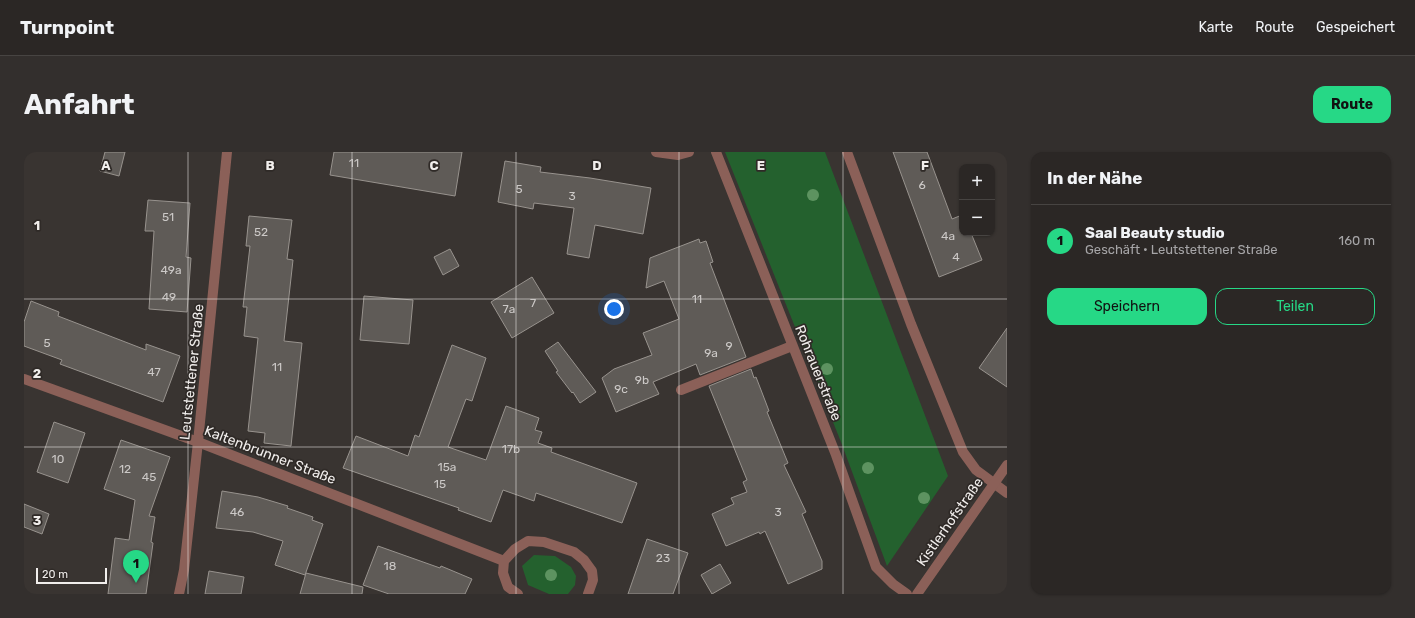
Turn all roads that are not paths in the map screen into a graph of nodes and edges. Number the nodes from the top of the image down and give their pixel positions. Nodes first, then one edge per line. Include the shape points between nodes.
1 (227, 152) edge
2 (656, 152) edge
3 (689, 152) edge
4 (716, 152) edge
5 (847, 152) edge
6 (792, 346) junction
7 (24, 379) edge
8 (681, 390) dead end
9 (198, 442) junction
10 (1007, 465) edge
11 (994, 484) junction
12 (1007, 493) edge
13 (504, 561) junction
14 (179, 594) edge
15 (518, 594) edge
16 (588, 594) edge
17 (907, 594) edge
18 (917, 594) edge

1 - 9 street, Leutstettener Straße
2 - 3 street via 678,155
4 - 6 street, Rohrauerstraße
5 - 11 street via 911,324 963,452 976,470
6 - 8 street
6 - 17 street, Rohrauerstraße via 836,455 876,567
7 - 9 street, Kaltenbrunner Straße
9 - 13 street, Kaltenbrunner Straße
9 - 14 street, Leutstettener Straße
10 - 11 street, Kistlerhofstraße
11 - 12 street
11 - 18 street, Kistlerhofstraße
13 - 15 street via 503,573 508,587
13 - 16 street via 515,549 528,541 544,542 574,552 592,570 593,580

